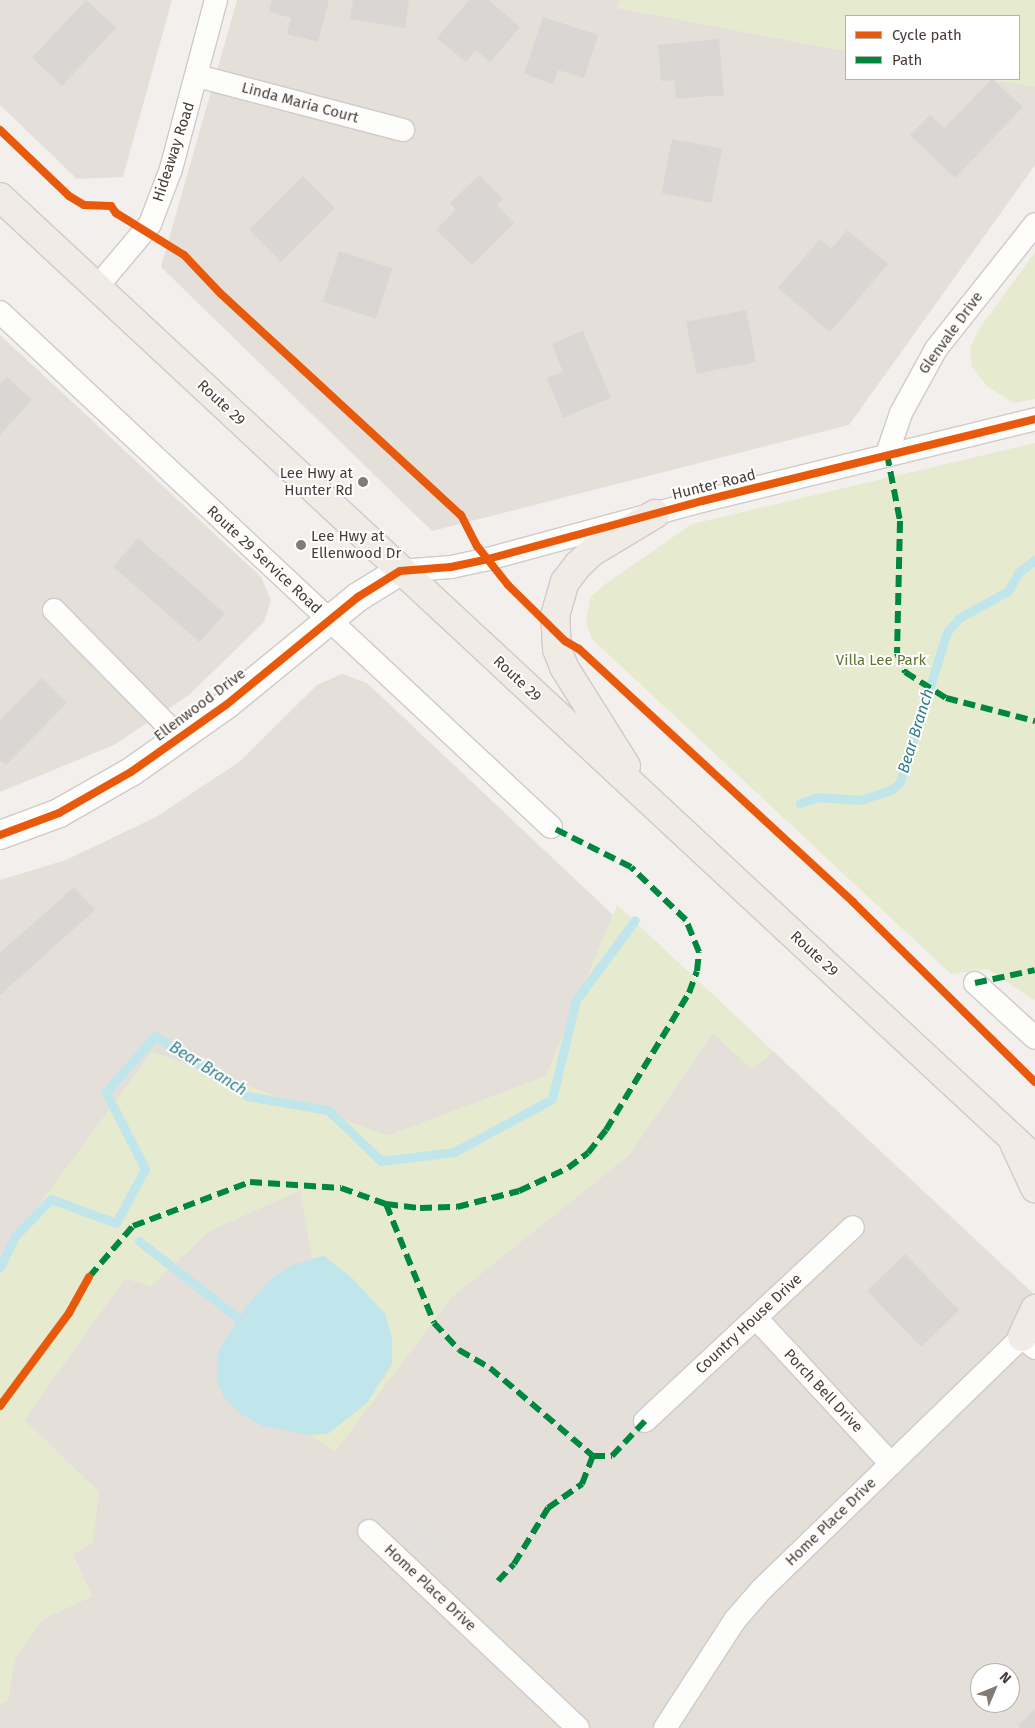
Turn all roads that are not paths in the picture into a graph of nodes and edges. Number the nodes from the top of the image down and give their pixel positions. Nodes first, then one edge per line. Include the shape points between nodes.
1 (216, 0) edge
2 (197, 76) junction
3 (403, 130) dead end
4 (0, 197) edge
5 (1035, 224) edge
6 (97, 286) junction
7 (0, 312) edge
8 (1035, 419) edge
9 (888, 454) junction
10 (655, 514) junction
11 (400, 571) junction
12 (54, 610) dead end
13 (328, 619) junction
14 (180, 738) junction
15 (650, 802) junction
16 (551, 827) dead end
17 (0, 835) edge
18 (975, 983) dead end
19 (1035, 1038) edge
20 (1011, 1137) junction
21 (1035, 1159) edge
22 (1035, 1188) edge
23 (853, 1228) dead end
24 (1035, 1309) edge
25 (756, 1318) junction
26 (1031, 1336) edge
27 (645, 1421) dead end
28 (891, 1464) junction
29 (369, 1531) dead end
30 (578, 1728) edge
31 (664, 1728) edge

1 - 2 street, Hideaway Road
2 - 3 street, Linda Maria Court
2 - 6 street, Hideaway Road via 171,170 150,224
4 - 6 main road, Route 29
5 - 9 street, Glenvale Drive via 936,349 901,413
6 - 11 main road, Route 29
7 - 13 street, Route 29 Service Road
8 - 9 street, Hunter Road
9 - 10 street, Hunter Road
10 - 11 street, Hunter Road via 488,559 451,567
10 - 15 main road via 598,548 578,565 558,600 554,630 557,649 576,690
11 - 13 street, Ellenwood Drive
11 - 15 main road, Route 29
12 - 14 street
13 - 14 street, Ellenwood Drive via 260,678
13 - 16 street, Route 29 Service Road
14 - 17 street, Ellenwood Drive via 59,813
15 - 20 main road, Route 29
18 - 19 street
20 - 21 main road, Route 29
20 - 22 main road
23 - 25 street, Country House Drive
24 - 26 main road
25 - 27 street, Country House Drive
25 - 28 street, Porch Bell Drive
26 - 28 street, Home Place Drive
28 - 31 street, Home Place Drive via 742,1612
29 - 30 street, Home Place Drive

